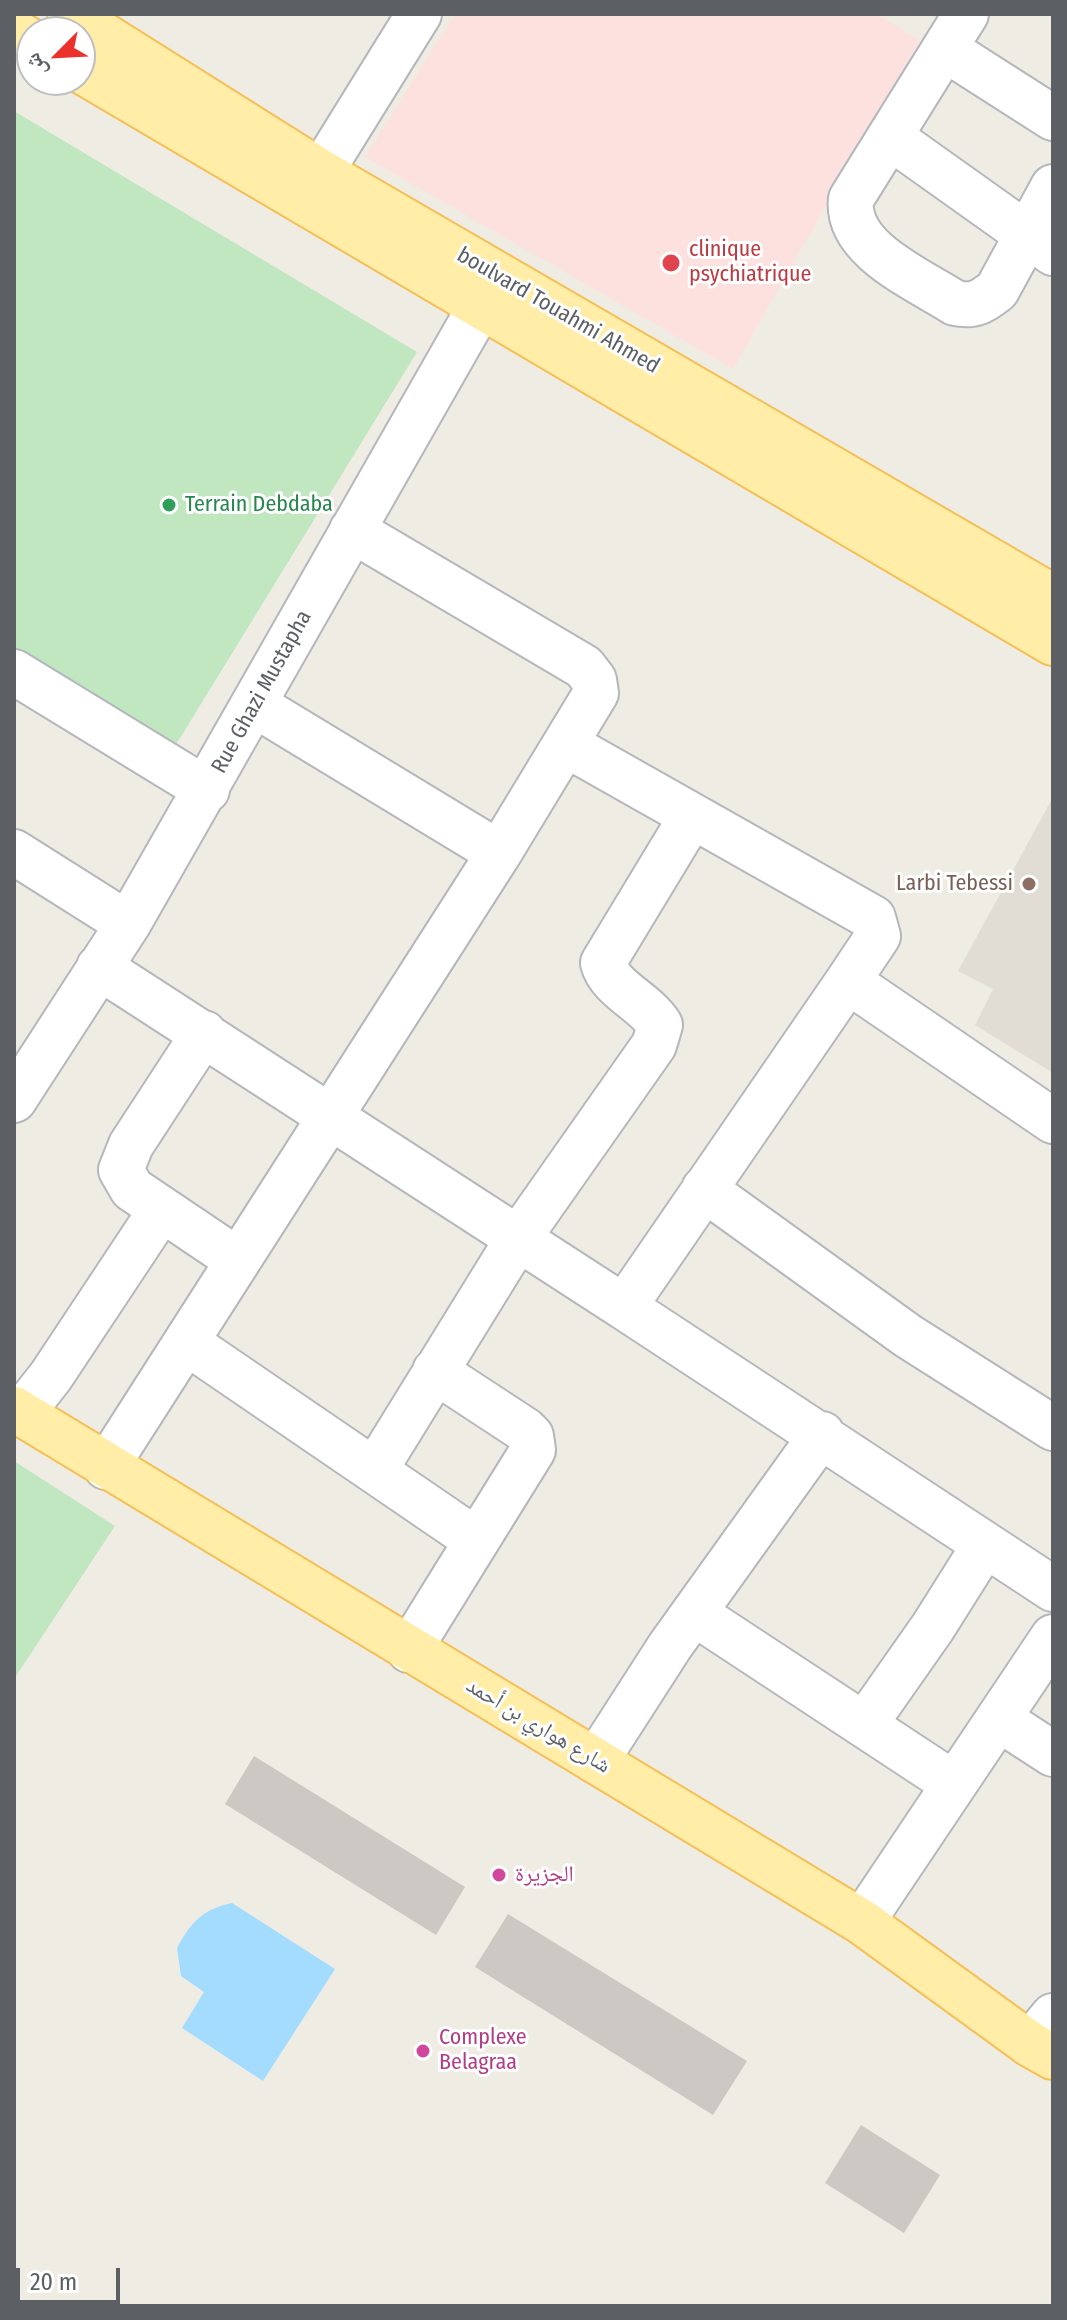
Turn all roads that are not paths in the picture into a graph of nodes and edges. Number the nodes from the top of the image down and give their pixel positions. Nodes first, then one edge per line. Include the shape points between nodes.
1 (70, 14) edge
2 (410, 17) edge
3 (956, 32) edge
4 (96, 79) edge
5 (1053, 118) edge
6 (890, 137) junction
7 (321, 172) junction
8 (1053, 187) edge
9 (1040, 244) edge
10 (488, 291) junction
11 (352, 530) junction
12 (1053, 597) edge
13 (1053, 643) edge
14 (14, 672) edge
15 (255, 705) junction
16 (567, 745) junction
17 (207, 790) junction
18 (692, 816) junction
19 (14, 852) edge
20 (499, 853) junction
21 (128, 924) junction
22 (99, 967) junction
23 (848, 981) junction
24 (204, 1033) junction
25 (14, 1100) edge
26 (330, 1119) junction
27 (1053, 1121) edge
28 (704, 1189) junction
29 (161, 1210) junction
30 (517, 1240) junction
31 (236, 1259) junction
32 (624, 1307) junction
33 (186, 1342) junction
34 (435, 1371) junction
35 (18, 1412) edge
36 (1053, 1428) edge
37 (822, 1434) junction
38 (106, 1467) junction
39 (375, 1470) junction
40 (476, 1540) junction
41 (984, 1546) junction
42 (1053, 1589) edge
43 (694, 1613) junction
44 (1053, 1637) edge
45 (409, 1650) junction
46 (999, 1719) junction
47 (865, 1724) junction
48 (1053, 1754) edge
49 (596, 1761) junction
50 (954, 1784) junction
51 (862, 1922) junction
52 (1045, 2039) edge

1 - 7 main road, boulvard Touahmi Ahmed
2 - 7 street
3 - 5 street
3 - 6 street
4 - 10 main road, boulvard Touahmi Ahmed
6 - 9 street
6 - 9 street via 851,199 849,214 853,227 875,251 955,303 969,306 997,290
7 - 10 main road, boulvard Touahmi Ahmed
8 - 9 street
10 - 11 street, Rue Ghazi Mustapha
10 - 12 main road, boulvard Touahmi Ahmed
10 - 13 main road, boulvard Touahmi Ahmed
11 - 15 street, Rue Ghazi Mustapha
11 - 16 street via 584,667 596,693
14 - 17 street
15 - 17 street, Rue Ghazi Mustapha
15 - 20 street
16 - 18 street
16 - 20 street
17 - 21 street, Rue Ghazi Mustapha
18 - 23 street via 873,918 878,936
18 - 30 street via 603,963 608,976 652,1013 659,1034
19 - 21 street
20 - 26 street
21 - 22 street, Rue Ghazi Mustapha
22 - 24 street
22 - 25 street, Rue Ghazi Mustapha
23 - 27 street
23 - 28 street
24 - 26 street
24 - 29 street via 131,1145 121,1170 132,1189
26 - 30 street
26 - 31 street
28 - 32 street
28 - 36 street via 908,1336
29 - 31 street
29 - 35 street via 51,1376
30 - 32 street
30 - 34 street
31 - 33 street
32 - 37 street
33 - 38 street
33 - 39 street
34 - 39 street
34 - 40 street via 525,1430 534,1443
35 - 38 main road, شارع هواري بن أحمد
37 - 41 street
37 - 43 street
38 - 45 main road, شارع هواري بن أحمد
39 - 40 street
40 - 45 street
41 - 42 street
41 - 47 street
43 - 47 street
43 - 49 street
44 - 46 street
45 - 49 main road, شارع هواري بن أحمد
46 - 48 street
46 - 50 street
47 - 50 street
49 - 51 main road, شارع هواري بن أحمد
50 - 51 street
51 - 52 main road, شارع هواري بن أحمد

